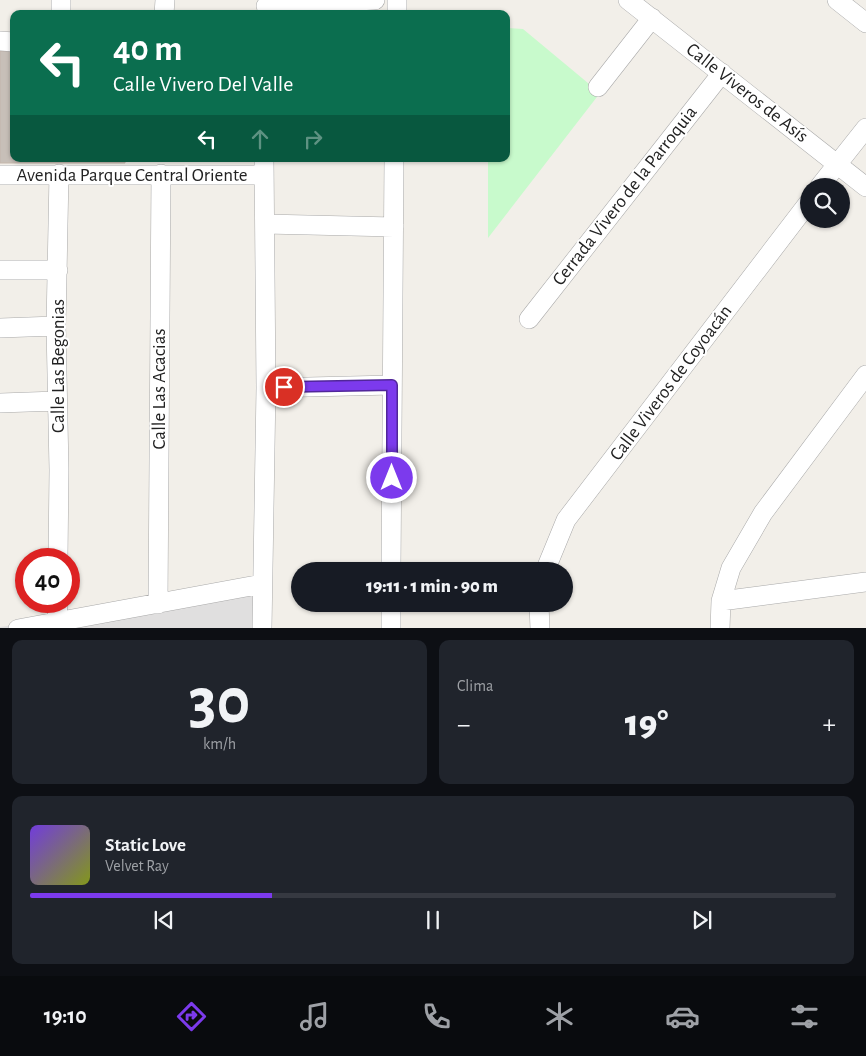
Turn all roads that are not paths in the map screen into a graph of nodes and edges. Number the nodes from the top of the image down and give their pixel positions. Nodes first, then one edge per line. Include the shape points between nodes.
1 (375, 0) edge
2 (628, 0) edge
3 (849, 4) edge
4 (266, 7) edge
5 (652, 18) junction
6 (866, 23) edge
7 (722, 73) junction
8 (598, 87) dead end
9 (866, 128) edge
10 (394, 162) edge
11 (837, 164) junction
12 (264, 167) edge
13 (60, 174) junction
14 (161, 174) junction
15 (0, 175) edge
16 (826, 178) edge
17 (866, 187) edge
18 (800, 214) edge
19 (265, 224) junction
20 (394, 227) junction
21 (0, 270) edge
22 (58, 270) junction
23 (529, 319) dead end
24 (56, 326) junction
25 (0, 328) edge
26 (866, 375) edge
27 (392, 385) junction
28 (266, 388) junction
29 (58, 401) junction
30 (0, 403) edge
31 (58, 548) edge
32 (391, 562) edge
33 (549, 562) edge
34 (866, 582) edge
35 (262, 584) junction
36 (720, 601) junction
37 (158, 604) junction
38 (391, 612) edge
39 (539, 612) edge
40 (58, 613) edge
41 (58, 622) junction
42 (18, 628) edge
43 (262, 628) edge
44 (391, 628) edge
45 (540, 628) edge
46 (720, 628) edge

1 - 4 street
2 - 5 street, Calle Viveros de Asís
3 - 6 street
5 - 7 street, Calle Viveros de Asís
5 - 8 street
7 - 11 street, Calle Viveros de Asís
7 - 23 street, Cerrada Vivero de la Parroquia
9 - 11 street
10 - 20 street
11 - 16 street
11 - 17 street, Calle Viveros de Asís
12 - 14 street, Avenida Parque Central Oriente
12 - 19 street
13 - 14 street, Avenida Parque Central Oriente
13 - 15 street, Avenida Parque Central Oriente
13 - 22 street, Calle Las Begonias
14 - 37 street, Calle Las Acacias
18 - 33 street, Calle Viveros de Coyoacán via 566,520
19 - 20 street
19 - 28 street
20 - 27 street
21 - 22 street
22 - 24 street, Calle Las Begonias
24 - 25 street
24 - 29 street, Calle Las Begonias
26 - 36 street via 763,513 731,568
27 - 28 street
27 - 32 street
28 - 35 street
29 - 30 street
29 - 31 street, Calle Las Begonias
34 - 36 street
35 - 37 street
35 - 43 street
36 - 46 street
37 - 41 street
38 - 44 street
39 - 45 street
40 - 41 street
41 - 42 street

